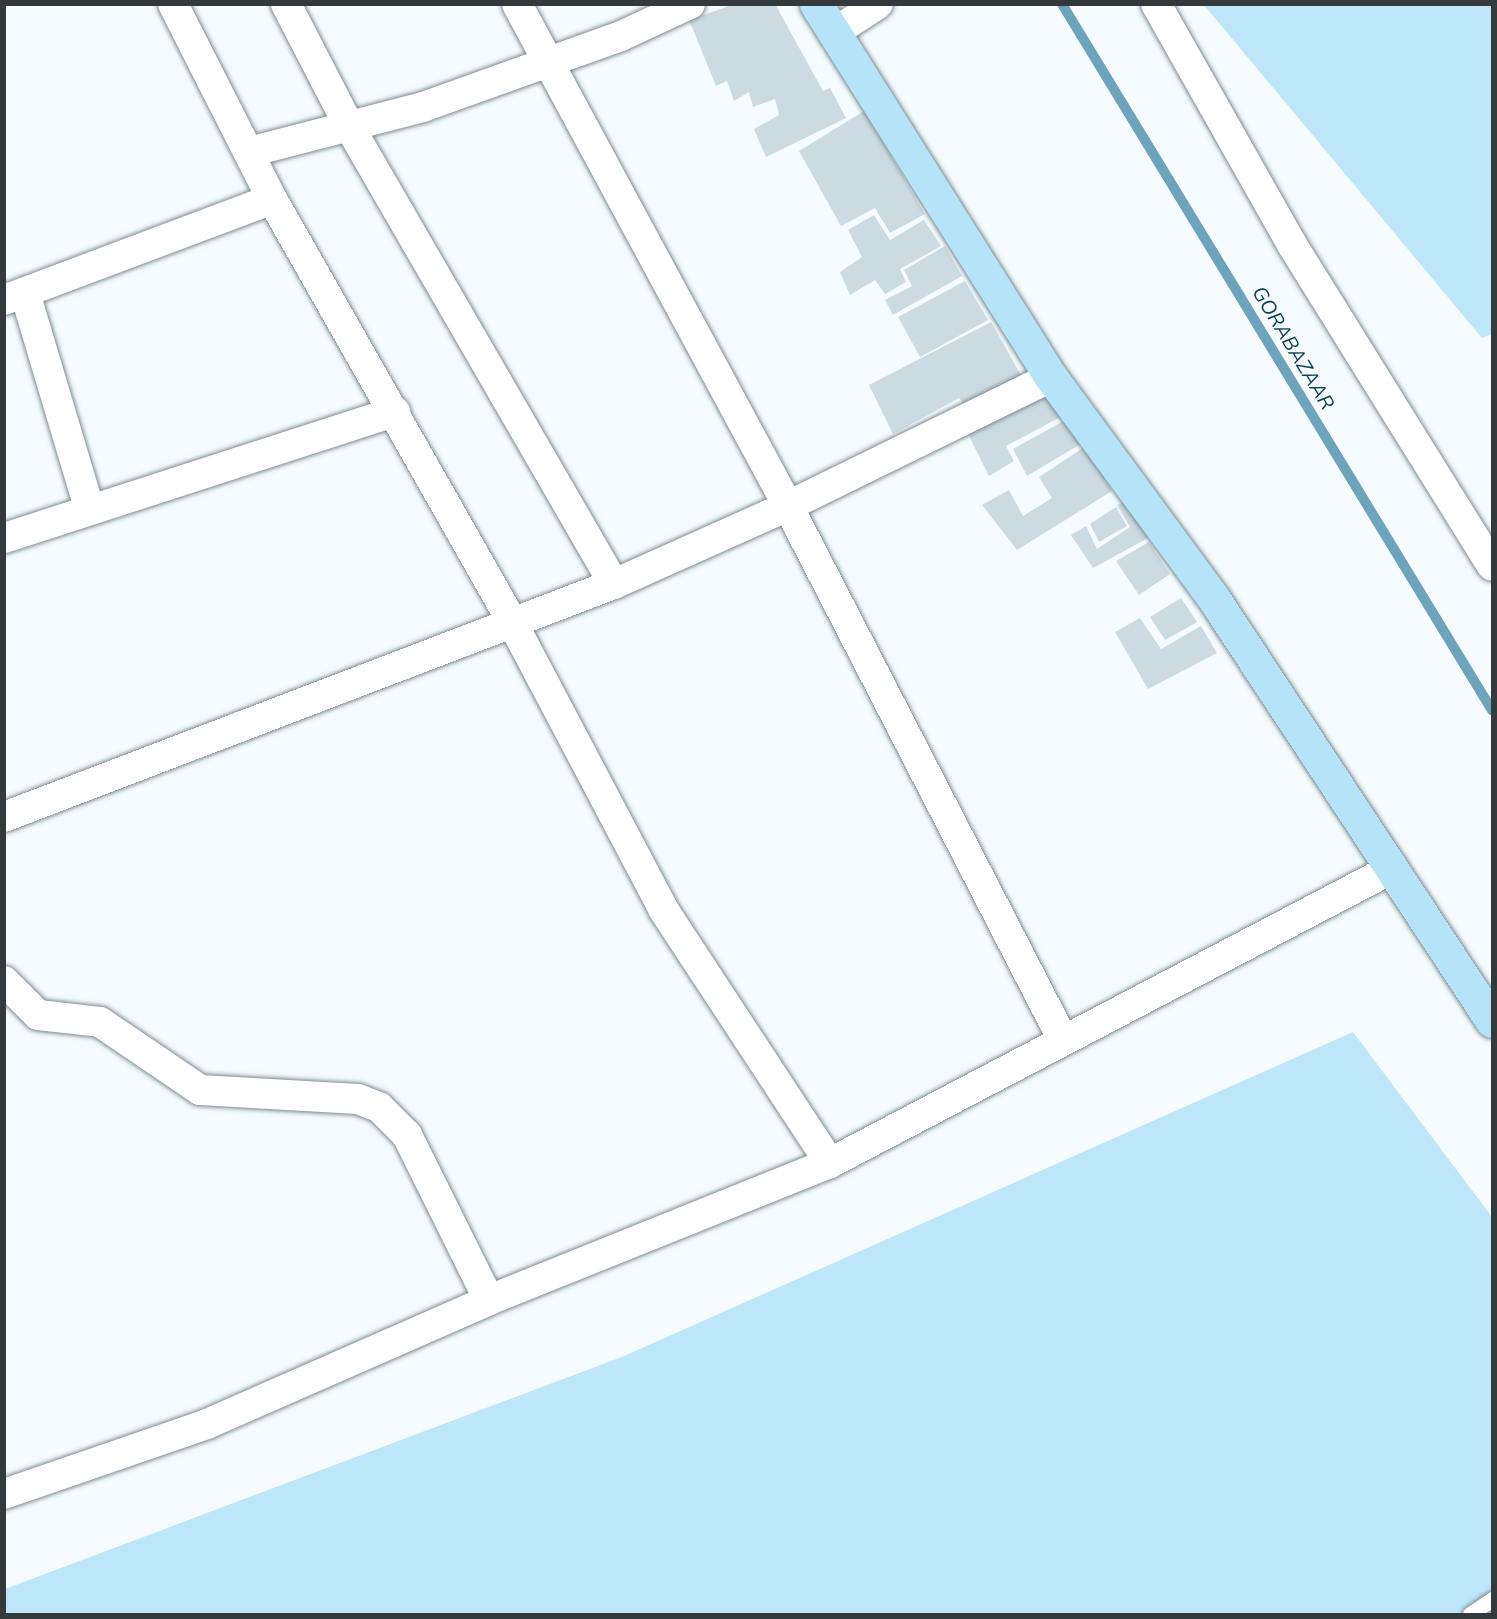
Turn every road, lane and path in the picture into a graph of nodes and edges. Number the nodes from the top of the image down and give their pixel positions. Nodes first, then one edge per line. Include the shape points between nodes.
1 (173, 4) edge
2 (286, 4) edge
3 (517, 4) edge
4 (690, 4) edge
5 (816, 4) edge
6 (878, 4) edge
7 (1156, 4) edge
8 (835, 32) junction
9 (547, 63) junction
10 (349, 126) junction
11 (249, 152) junction
12 (272, 200) junction
13 (15, 297) edge
14 (1051, 377) junction
15 (395, 412) junction
16 (788, 506) junction
17 (89, 508) junction
18 (4, 538) edge
19 (1492, 566) edge
20 (614, 584) junction
21 (512, 622) junction
22 (4, 817) edge
23 (1393, 868) junction
24 (4, 981) edge
25 (1492, 1021) edge
26 (1062, 1038) junction
27 (830, 1163) junction
28 (489, 1300) junction
29 (4, 1494) edge
30 (1492, 1599) edge
31 (1470, 1614) edge

1 - 11 street
2 - 10 street
3 - 9 street
4 - 9 street
5 - 8 main road
6 - 8 street
7 - 19 street via 1291,243
8 - 14 main road
9 - 10 street via 423,107
9 - 16 street
10 - 11 street
10 - 20 street
11 - 12 street
12 - 13 street
12 - 15 street
13 - 17 street
14 - 16 street
14 - 23 main road via 1218,606
15 - 17 street
15 - 21 street
16 - 20 street
16 - 26 street
17 - 18 street
20 - 21 street
21 - 22 street
21 - 27 street via 663,909
23 - 25 main road
23 - 26 street
24 - 28 street via 38,1015 100,1022 200,1090 358,1099 379,1107 407,1135
26 - 27 street
27 - 28 street
28 - 29 street via 207,1424
30 - 31 lane

